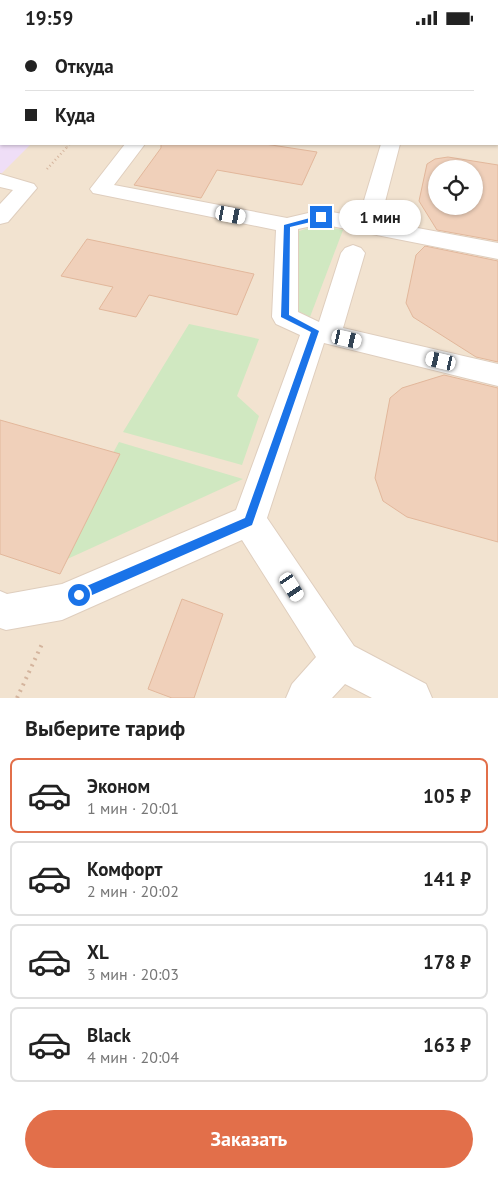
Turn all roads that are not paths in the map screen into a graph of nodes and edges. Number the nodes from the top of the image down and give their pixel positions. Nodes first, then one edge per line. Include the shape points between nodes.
1 (134, 145) edge
2 (391, 145) edge
3 (0, 180) edge
4 (0, 217) edge
5 (287, 225) junction
6 (368, 225) junction
7 (498, 251) edge
8 (353, 253) dead end
9 (322, 333) junction
10 (498, 375) edge
11 (249, 521) junction
12 (0, 609) edge
13 (340, 660) junction
14 (306, 698) edge
15 (412, 698) edge

1 - 5 lane via 100,189
2 - 6 lane
3 - 4 lane via 27,188
5 - 6 lane via 321,217
5 - 9 lane via 285,317
6 - 7 lane
8 - 9 lane
9 - 10 lane
9 - 11 lane
11 - 12 lane via 62,603 6,612
11 - 13 lane
13 - 14 lane
13 - 15 lane

